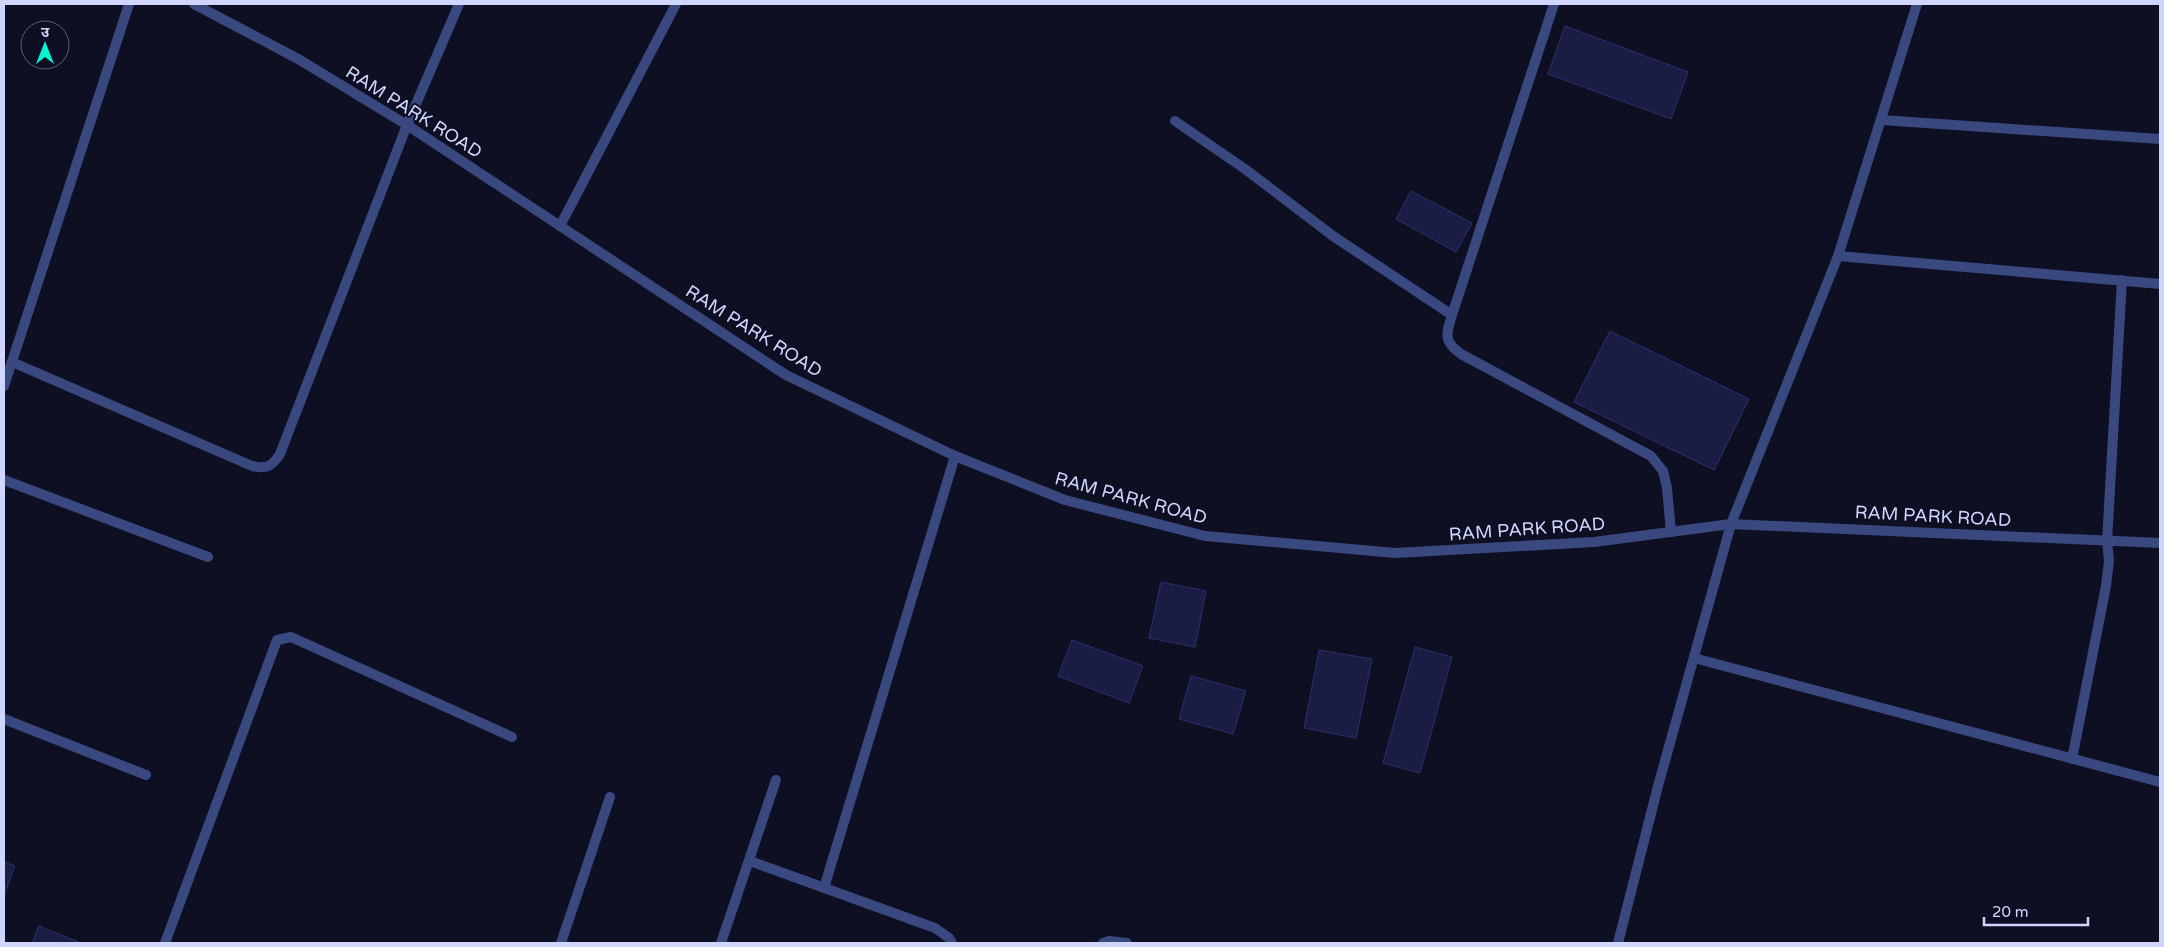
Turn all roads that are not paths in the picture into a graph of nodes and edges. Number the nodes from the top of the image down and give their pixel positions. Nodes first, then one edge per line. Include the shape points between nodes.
1 (129, 4) edge
2 (194, 4) edge
3 (459, 4) edge
4 (676, 4) edge
5 (1554, 4) edge
6 (1918, 4) edge
7 (1882, 120) junction
8 (1175, 121) dead end
9 (407, 125) junction
10 (2160, 139) edge
11 (560, 226) junction
12 (1838, 256) junction
13 (2122, 280) junction
14 (2160, 284) edge
15 (1452, 315) junction
16 (12, 362) junction
17 (4, 386) edge
18 (955, 456) junction
19 (4, 480) edge
20 (1731, 524) junction
21 (1670, 532) junction
22 (2106, 541) junction
23 (2160, 543) edge
24 (208, 557) dead end
25 (1694, 658) junction
26 (4, 719) edge
27 (512, 737) dead end
28 (2072, 758) junction
29 (146, 775) dead end
30 (776, 780) dead end
31 (2160, 782) edge
32 (610, 796) dead end
33 (750, 861) junction
34 (824, 888) junction
35 (165, 943) edge
36 (561, 943) edge
37 (721, 943) edge
38 (952, 943) edge
39 (1103, 943) edge
40 (1127, 943) edge
41 (1618, 943) edge

1 - 16 street
2 - 9 street, RAM PARK ROAD via 300,60
3 - 9 street
4 - 11 street
5 - 15 street
6 - 7 street
7 - 10 street
7 - 12 street
8 - 15 street via 1334,236
9 - 11 street, RAM PARK ROAD
9 - 16 street via 274,464 264,469 252,466
11 - 18 street, RAM PARK ROAD via 786,375
12 - 13 street
12 - 20 street
13 - 14 street
13 - 22 street
15 - 21 street via 1447,339 1451,347 1651,456 1663,471 1668,488
16 - 17 street
18 - 21 street, RAM PARK ROAD via 1065,500 1204,536 1395,553 1594,542
18 - 34 street
19 - 24 street
20 - 21 street, RAM PARK ROAD
20 - 22 street, RAM PARK ROAD
20 - 25 street
22 - 23 street, RAM PARK ROAD
22 - 28 street via 2106,586
25 - 28 street
25 - 41 street
26 - 29 street
27 - 35 street via 291,637 277,640
28 - 31 street
30 - 33 street
32 - 36 street
33 - 34 street
33 - 37 street
34 - 38 street via 935,928
39 - 40 street

